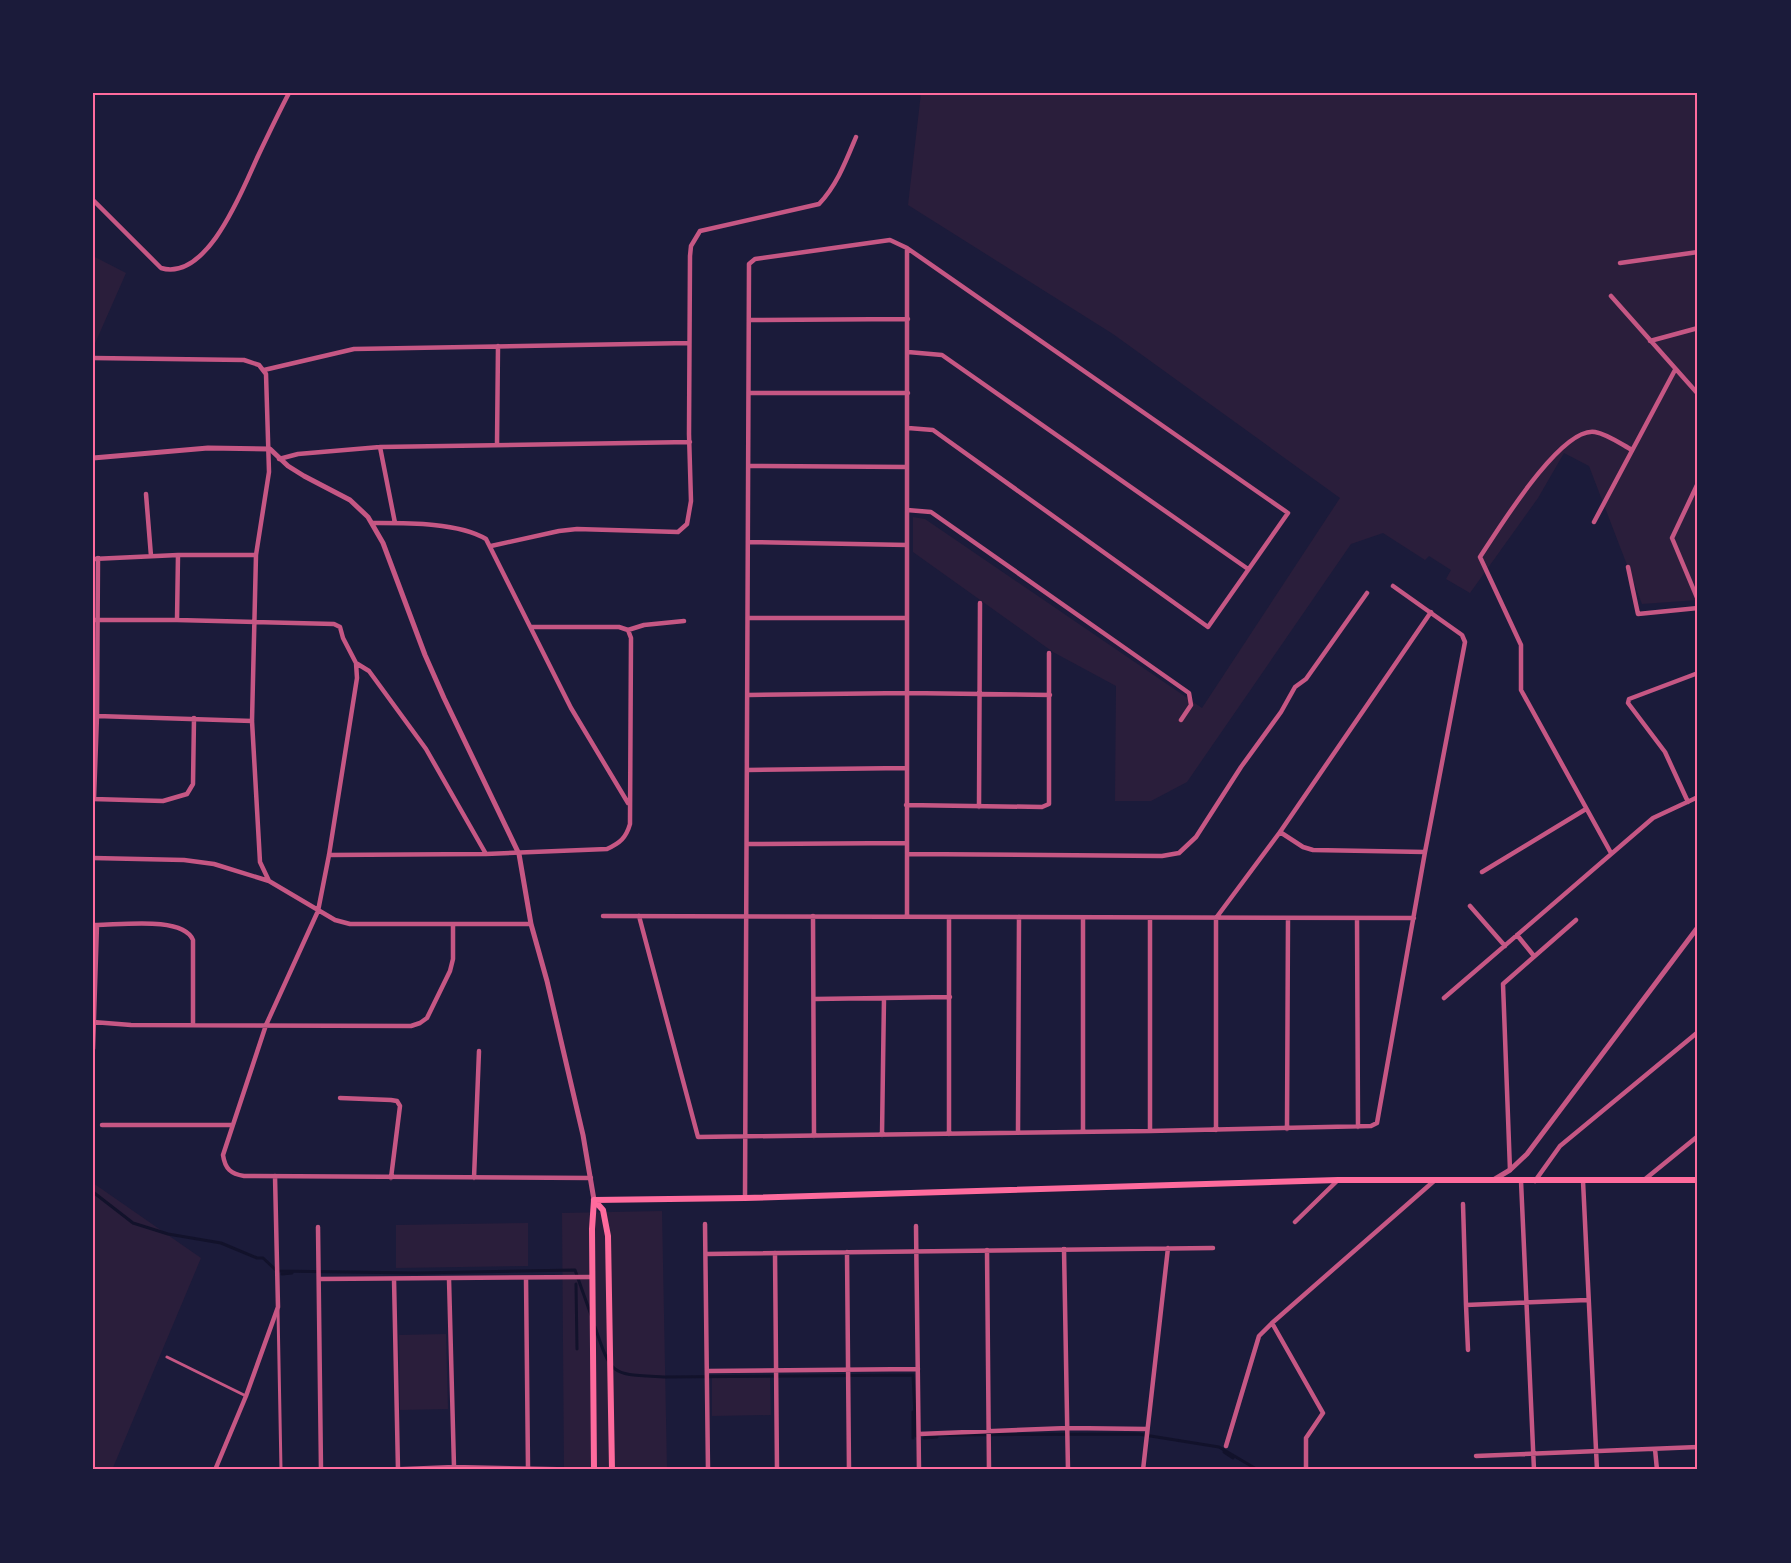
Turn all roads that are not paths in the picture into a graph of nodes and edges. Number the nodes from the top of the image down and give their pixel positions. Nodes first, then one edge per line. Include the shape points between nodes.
1 (289, 93) edge
2 (856, 137) dead end
3 (93, 200) edge
4 (907, 248) junction
5 (1698, 252) edge
6 (1620, 263) dead end
7 (1611, 296) dead end
8 (908, 319) junction
9 (749, 320) junction
10 (1698, 327) edge
11 (1650, 341) junction
12 (689, 343) junction
13 (498, 346) junction
14 (908, 352) junction
15 (93, 358) edge
16 (264, 370) junction
17 (1675, 370) junction
18 (749, 393) junction
19 (908, 393) junction
20 (1698, 394) edge
21 (908, 428) junction
22 (690, 442) junction
23 (497, 444) junction
24 (380, 447) junction
25 (270, 449) junction
26 (1632, 450) junction
27 (93, 458) edge
28 (279, 459) junction
29 (748, 466) junction
30 (907, 467) junction
31 (1698, 483) edge
32 (146, 494) dead end
33 (907, 510) junction
34 (1594, 522) dead end
35 (372, 523) junction
36 (395, 523) junction
37 (748, 542) junction
38 (907, 544) junction
39 (491, 546) junction
40 (178, 555) junction
41 (256, 555) junction
42 (151, 556) junction
43 (96, 558) edge
44 (1628, 567) dead end
45 (1248, 569) junction
46 (1394, 586) dead end
47 (1367, 593) dead end
48 (1698, 600) edge
49 (980, 603) dead end
50 (1698, 608) edge
51 (1431, 612) junction
52 (748, 618) junction
53 (906, 618) junction
54 (95, 620) edge
55 (177, 620) junction
56 (684, 621) dead end
57 (254, 622) junction
58 (531, 627) junction
59 (628, 630) junction
60 (1049, 653) dead end
61 (356, 663) junction
62 (1698, 673) edge
63 (907, 693) junction
64 (980, 693) junction
65 (1050, 694) junction
66 (748, 695) junction
67 (97, 716) junction
68 (194, 718) junction
69 (1181, 720) dead end
70 (252, 721) junction
71 (906, 768) junction
72 (747, 770) junction
73 (1698, 796) edge
74 (93, 799) edge
75 (1688, 802) junction
76 (906, 805) junction
77 (629, 806) junction
78 (979, 807) junction
79 (1586, 809) junction
80 (1280, 832) junction
81 (906, 843) junction
82 (747, 844) junction
83 (1425, 852) junction
84 (1611, 853) junction
85 (519, 854) junction
86 (907, 854) junction
87 (329, 855) junction
88 (486, 855) junction
89 (93, 858) edge
90 (1482, 872) dead end
91 (269, 881) junction
92 (1470, 906) dead end
93 (318, 911) junction
94 (603, 916) dead end
95 (639, 916) junction
96 (747, 916) junction
97 (813, 916) junction
98 (907, 916) junction
99 (949, 917) junction
100 (1019, 917) junction
101 (1083, 918) junction
102 (1150, 918) junction
103 (1216, 918) junction
104 (1288, 918) junction
105 (1357, 918) junction
106 (1414, 918) junction
107 (1576, 920) dead end
108 (453, 924) junction
109 (531, 924) junction
110 (95, 925) edge
111 (1698, 927) edge
112 (1517, 935) junction
113 (1505, 945) junction
114 (1534, 956) junction
115 (950, 997) junction
116 (1444, 998) dead end
117 (815, 999) junction
118 (884, 999) junction
119 (94, 1022) edge
120 (193, 1025) junction
121 (266, 1025) junction
122 (1698, 1032) edge
123 (93, 1049) edge
124 (479, 1051) dead end
125 (340, 1098) dead end
126 (102, 1125) dead end
127 (232, 1125) junction
128 (1358, 1126) junction
129 (1287, 1129) junction
130 (1216, 1130) junction
131 (1150, 1131) junction
132 (1018, 1132) junction
133 (1083, 1132) junction
134 (949, 1134) junction
135 (882, 1135) junction
136 (746, 1136) junction
137 (814, 1136) junction
138 (1698, 1136) edge
139 (1510, 1170) junction
140 (274, 1176) junction
141 (391, 1178) junction
142 (474, 1178) junction
143 (591, 1178) junction
144 (1338, 1180) junction
145 (1493, 1180) junction
146 (1698, 1180) edge
147 (1434, 1181) junction
148 (1521, 1181) junction
149 (1535, 1181) junction
150 (1583, 1181) junction
151 (1643, 1181) junction
152 (745, 1198) junction
153 (594, 1200) junction
154 (1463, 1204) dead end
155 (1295, 1222) dead end
156 (705, 1224) dead end
157 (916, 1226) dead end
158 (318, 1227) dead end
159 (1168, 1248) junction
160 (1213, 1248) dead end
161 (1064, 1249) junction
162 (987, 1250) junction
163 (917, 1251) junction
164 (847, 1252) junction
165 (775, 1253) junction
166 (706, 1254) junction
167 (592, 1277) junction
168 (526, 1278) junction
169 (320, 1279) junction
170 (394, 1279) junction
171 (449, 1279) junction
172 (1587, 1300) junction
173 (1526, 1302) junction
174 (1466, 1305) junction
175 (278, 1307) junction
176 (1272, 1323) junction
177 (1468, 1350) dead end
178 (167, 1357) dead end
179 (848, 1369) junction
180 (918, 1369) junction
181 (707, 1371) junction
182 (776, 1371) junction
183 (246, 1396) junction
184 (1068, 1428) junction
185 (1147, 1429) junction
186 (989, 1432) junction
187 (919, 1434) junction
188 (1226, 1446) dead end
189 (1698, 1447) edge
190 (1655, 1449) junction
191 (1596, 1452) junction
192 (1533, 1454) junction
193 (1476, 1456) dead end
194 (454, 1467) junction
195 (528, 1468) junction
196 (215, 1470) edge
197 (281, 1470) edge
198 (321, 1470) edge
199 (381, 1470) edge
200 (398, 1470) edge
201 (594, 1470) edge
202 (612, 1470) edge
203 (708, 1470) edge
204 (777, 1470) edge
205 (849, 1470) edge
206 (919, 1470) edge
207 (989, 1470) edge
208 (1068, 1470) edge
209 (1143, 1470) edge
210 (1306, 1470) edge
211 (1534, 1470) edge
212 (1596, 1470) edge
213 (1657, 1470) edge

1 - 3 street via 229,218 201,255 185,266 161,268
2 - 12 street via 837,181 819,204 700,231 691,246
4 - 8 street
4 - 9 street via 890,240 755,259 749,264
4 - 45 street via 1288,513
5 - 6 street
7 - 11 street
8 - 9 street
8 - 14 street
9 - 18 street
10 - 11 street
11 - 17 street
12 - 13 street
12 - 22 street
13 - 16 street via 354,349
13 - 23 street
14 - 19 street
14 - 45 street via 942,355
15 - 16 street via 244,360
16 - 25 street
17 - 20 street
17 - 26 street
18 - 19 street
18 - 29 street
19 - 21 street
21 - 30 street
21 - 45 street via 933,430 1208,627
22 - 23 street
22 - 39 street via 691,501 687,524 678,532 568,530
23 - 24 street
24 - 28 street
24 - 36 street
25 - 27 street via 208,448
25 - 28 street
25 - 41 street
26 - 34 street
26 - 79 street via 1596,432 1577,435 1548,460 1480,556 1521,645 1521,690
28 - 35 street via 350,500
29 - 30 street
29 - 37 street
30 - 33 street
31 - 48 street via 1672,538
32 - 42 street
33 - 38 street
33 - 69 street via 931,512 1189,693 1191,705
35 - 36 street
35 - 85 street via 424,655
36 - 39 street via 431,524 470,532 486,539
37 - 38 street
37 - 52 street
38 - 53 street
39 - 58 street
40 - 41 street
40 - 42 street
40 - 55 street
41 - 57 street
42 - 43 street
43 - 54 street
44 - 50 street via 1638,614
46 - 51 street
47 - 86 street via 1306,679 1295,687 1196,837 1179,854
49 - 64 street
51 - 80 street
51 - 83 street via 1462,635 1465,642
52 - 53 street
52 - 66 street
53 - 63 street
54 - 55 street
54 - 67 street
55 - 57 street
56 - 59 street
57 - 61 street via 338,625
57 - 70 street
58 - 59 street
58 - 77 street via 571,708
59 - 77 street via 632,638
60 - 65 street
61 - 87 street via 357,678
61 - 88 street via 369,671 426,749
62 - 75 street via 1629,699 1628,703 1665,752
63 - 64 street
63 - 66 street
63 - 71 street
64 - 65 street
64 - 78 street
65 - 78 street via 1049,804
66 - 72 street
67 - 68 street
67 - 74 street
68 - 70 street
68 - 74 street via 193,784 187,794 163,801
70 - 91 street via 260,862
71 - 72 street
71 - 76 street
72 - 82 street
73 - 75 street
75 - 84 street via 1653,818
76 - 78 street
76 - 81 street
77 - 85 street via 626,837 607,849
79 - 84 street
79 - 90 street
80 - 83 street via 1313,850
80 - 103 street
81 - 82 street
81 - 86 street
82 - 96 street
83 - 106 street
84 - 112 street
85 - 88 street
85 - 109 street
86 - 98 street
87 - 88 street
87 - 93 street
89 - 91 street via 200,861
91 - 93 street
92 - 113 street
93 - 108 street via 350,924
93 - 121 street
94 - 95 street
95 - 96 street
95 - 136 street via 698,1137
96 - 97 street
96 - 136 street
97 - 98 street
97 - 117 street
98 - 99 street
99 - 100 street
99 - 115 street
100 - 101 street
100 - 132 street
101 - 102 street
101 - 133 street
102 - 103 street
102 - 131 street
103 - 104 street
103 - 130 street
104 - 105 street
104 - 129 street
105 - 106 street
105 - 128 street
106 - 128 street via 1377,1123
107 - 114 street
108 - 109 street
108 - 121 street via 450,971 427,1018 420,1023
109 - 143 street
110 - 119 street
110 - 120 street via 169,924 190,933
111 - 139 street via 1527,1154
112 - 113 street
112 - 114 street
113 - 116 street
114 - 139 street via 1503,984
115 - 118 street
115 - 134 street
117 - 118 street
117 - 137 street
118 - 135 street
119 - 120 street
119 - 123 street
120 - 121 street
121 - 127 street
122 - 149 street via 1560,1146
124 - 142 street
125 - 141 street via 397,1101 400,1106
126 - 127 street
127 - 140 street via 224,1165 233,1174
128 - 129 street
129 - 130 street
130 - 131 street
131 - 133 street
132 - 133 street
132 - 134 street
134 - 135 street
135 - 137 street
136 - 137 street
136 - 152 street
138 - 151 street
139 - 145 street
140 - 141 street
140 - 175 street
141 - 142 street
142 - 143 street
143 - 153 street
144 - 147 main road
144 - 152 main road
144 - 155 street
145 - 147 main road
145 - 148 main road
146 - 151 main road
147 - 176 street
148 - 149 main road
148 - 173 street
149 - 150 main road
150 - 151 main road
150 - 172 street
152 - 153 main road
153 - 167 main road
153 - 202 main road via 603,1210 608,1236
154 - 174 street
156 - 166 street
157 - 163 street
158 - 169 street
159 - 160 street
159 - 161 street
159 - 185 street
161 - 162 street
161 - 184 street
162 - 163 street
162 - 186 street
163 - 164 street
163 - 180 street
164 - 165 street
164 - 179 street
165 - 166 street
165 - 182 street
166 - 181 street
167 - 168 street
167 - 201 main road
168 - 171 street
168 - 195 street
169 - 170 street
169 - 198 street
170 - 171 street
170 - 200 street
171 - 194 street
172 - 173 street
172 - 191 street
173 - 174 street
173 - 192 street
174 - 177 street
175 - 183 street
175 - 197 street
176 - 188 street via 1259,1336
176 - 210 street via 1323,1413 1306,1438
178 - 183 street
179 - 180 street
179 - 182 street
179 - 205 street
180 - 187 street
181 - 182 street
181 - 203 street
182 - 204 street
183 - 196 street
184 - 185 street
184 - 186 street
184 - 208 street
185 - 209 street
186 - 187 street
186 - 207 street
187 - 206 street
189 - 190 street
190 - 191 street
190 - 213 street
191 - 192 street
191 - 212 street
192 - 193 street
192 - 211 street
194 - 195 street
194 - 200 street
195 - 201 street
199 - 200 street

